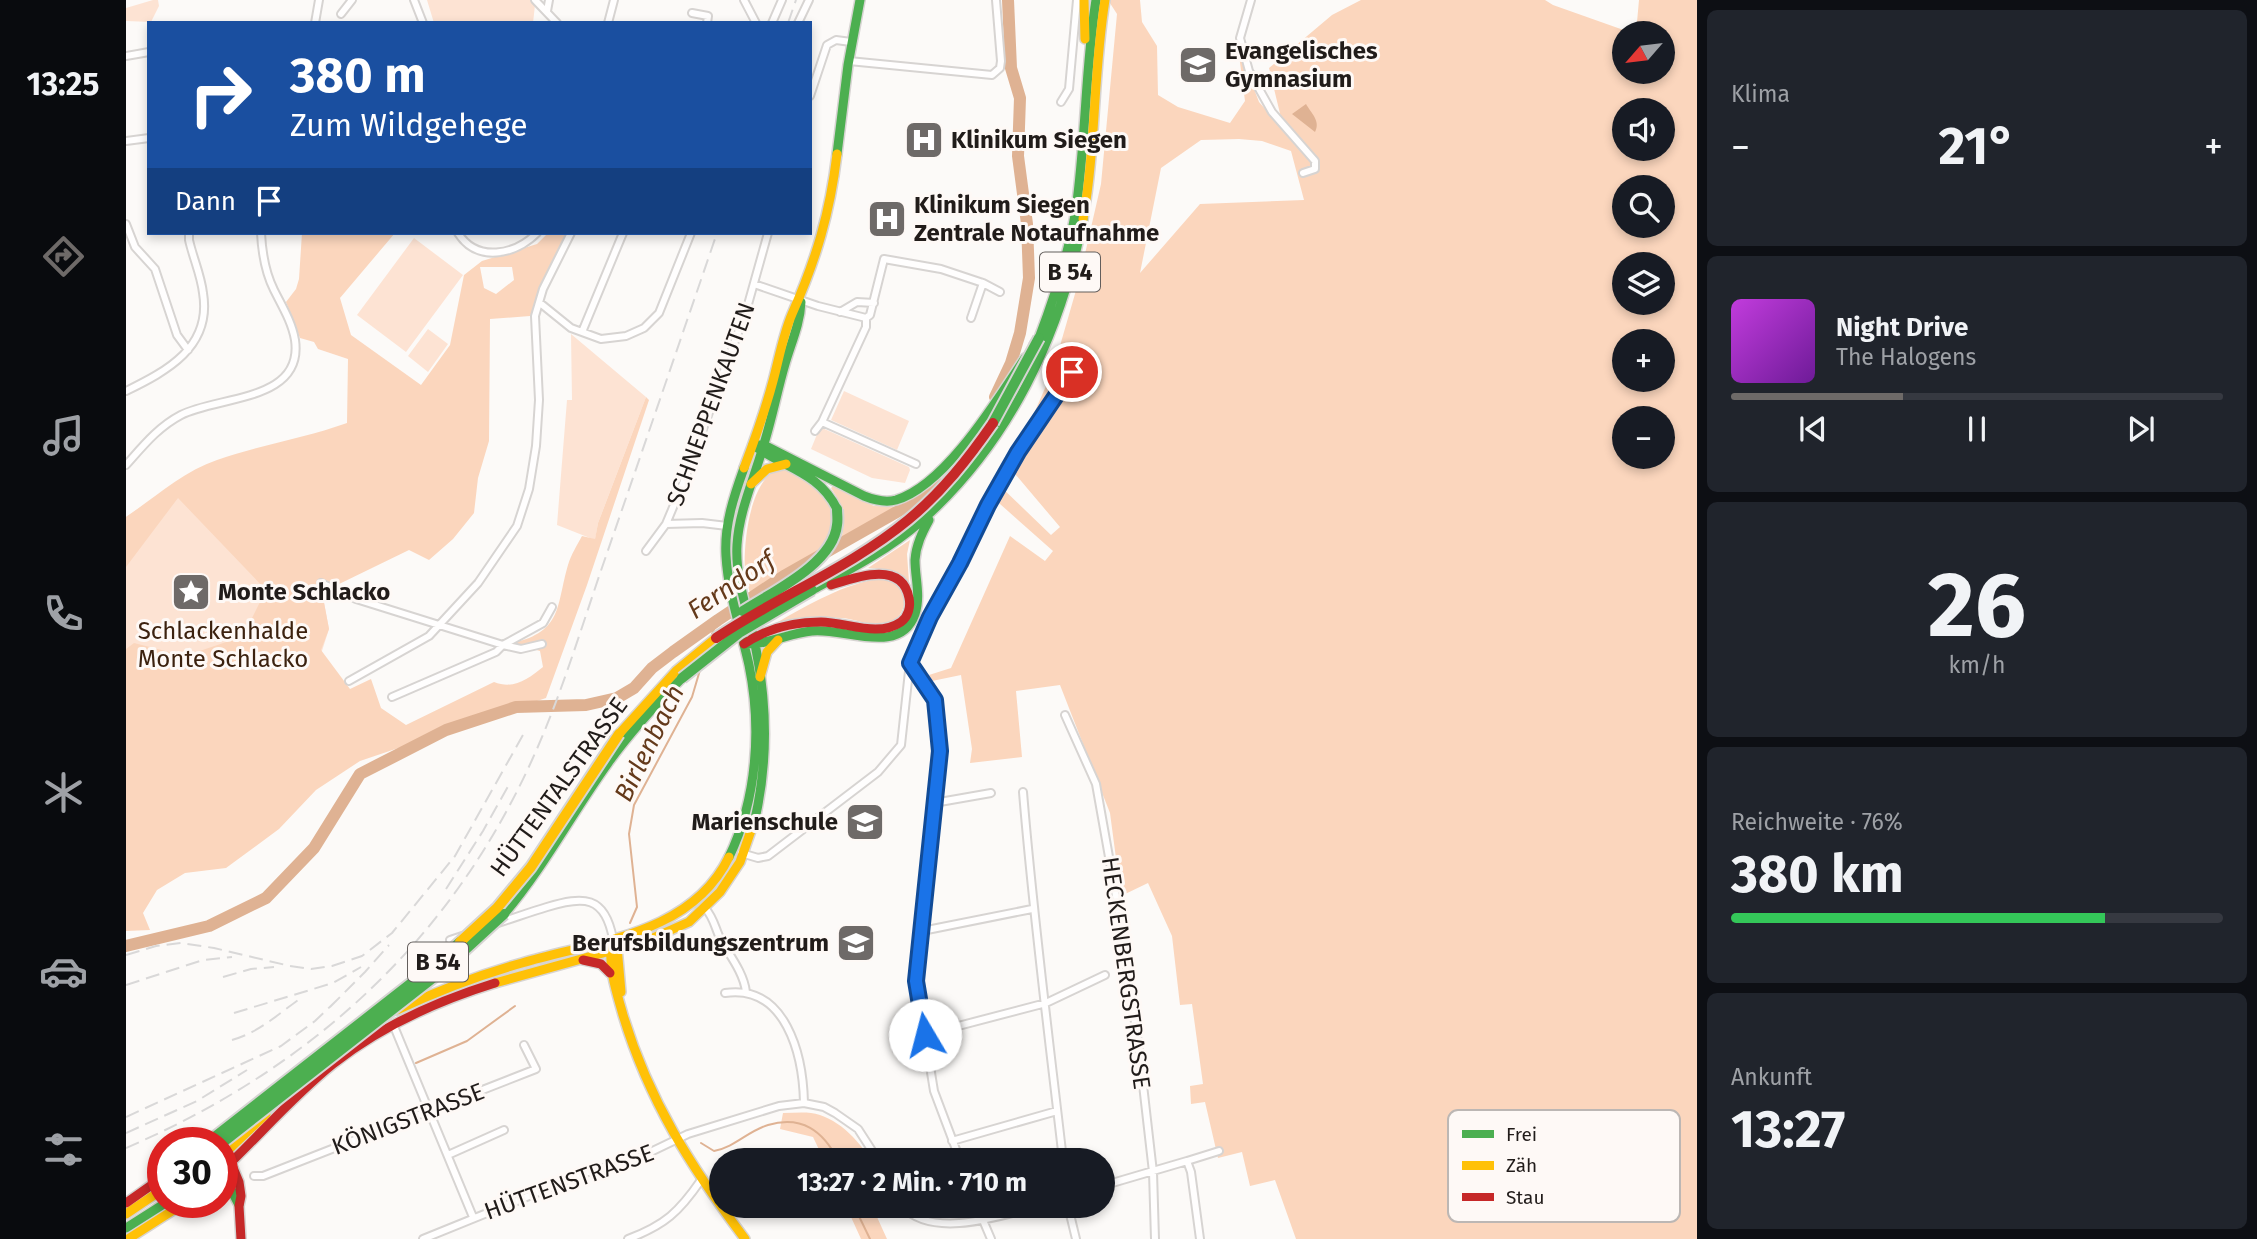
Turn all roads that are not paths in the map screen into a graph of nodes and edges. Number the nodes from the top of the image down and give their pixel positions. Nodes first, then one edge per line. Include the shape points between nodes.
1 (319, 0) edge
2 (352, 0) edge
3 (414, 0) edge
4 (535, 0) edge
5 (549, 0) edge
6 (614, 0) edge
7 (744, 0) edge
8 (782, 0) edge
9 (809, 0) edge
10 (860, 0) edge
11 (996, 0) edge
12 (1077, 0) edge
13 (1084, 0) edge
14 (1096, 0) edge
15 (1105, 0) edge
16 (1251, 0) edge
17 (547, 11) junction
18 (692, 13) dead end
19 (341, 14) dead end
20 (315, 21) edge
21 (422, 21) edge
22 (555, 21) edge
23 (609, 21) edge
24 (707, 21) edge
25 (755, 21) edge
26 (773, 21) edge
27 (798, 21) edge
28 (851, 42) junction
29 (147, 52) edge
30 (126, 57) edge
31 (1087, 59) junction
32 (849, 61) junction
33 (812, 90) edge
34 (1061, 102) dead end
35 (147, 138) edge
36 (126, 141) edge
37 (1303, 173) dead end
38 (126, 224) edge
39 (190, 235) edge
40 (261, 235) edge
41 (460, 235) edge
42 (534, 235) edge
43 (570, 235) edge
44 (622, 235) edge
45 (690, 235) edge
46 (767, 235) edge
47 (983, 283) junction
48 (754, 284) junction
49 (1000, 292) dead end
50 (801, 300) junction
51 (540, 303) junction
52 (874, 303) junction
53 (840, 312) junction
54 (866, 318) junction
55 (971, 318) dead end
56 (582, 332) junction
57 (1039, 338) junction
58 (188, 350) junction
59 (1072, 372) dead end
60 (126, 379) edge
61 (128, 390) edge
62 (822, 422) junction
63 (815, 431) dead end
64 (759, 448) junction
65 (786, 464) junction
66 (916, 464) dead end
67 (126, 465) edge
68 (751, 484) junction
69 (936, 508) junction
70 (666, 524) junction
71 (727, 526) junction
72 (646, 551) dead end
73 (321, 583) dead end
74 (812, 590) junction
75 (738, 595) junction
76 (552, 607) dead end
77 (440, 624) junction
78 (716, 638) junction
79 (780, 638) junction
80 (751, 642) junction
81 (542, 644) dead end
82 (503, 645) junction
83 (910, 663) junction
84 (760, 677) junction
85 (349, 681) dead end
86 (392, 697) dead end
87 (1065, 715) dead end
88 (1023, 792) dead end
89 (991, 793) dead end
90 (934, 803) junction
91 (738, 852) junction
92 (705, 908) junction
93 (1032, 909) junction
94 (922, 931) junction
95 (450, 940) dead end
96 (613, 946) junction
97 (580, 959) junction
98 (611, 975) junction
99 (1105, 975) dead end
100 (746, 992) junction
101 (725, 993) dead end
102 (1046, 1003) junction
103 (622, 1008) junction
104 (393, 1024) junction
105 (925, 1035) junction
106 (524, 1045) dead end
107 (804, 1103) junction
108 (429, 1111) junction
109 (1057, 1111) junction
110 (227, 1127) edge
111 (504, 1130) dead end
112 (238, 1131) edge
113 (675, 1140) junction
114 (952, 1141) junction
115 (871, 1148) edge
116 (955, 1148) edge
117 (1062, 1148) edge
118 (238, 1150) edge
119 (1219, 1151) dead end
120 (238, 1152) edge
121 (448, 1155) junction
122 (1187, 1161) junction
123 (1153, 1172) junction
124 (254, 1176) dead end
125 (701, 1180) junction
126 (238, 1181) edge
127 (1115, 1182) edge
128 (147, 1188) edge
129 (147, 1200) edge
130 (126, 1203) edge
131 (239, 1206) joint
132 (126, 1214) edge
133 (473, 1217) junction
134 (147, 1218) edge
135 (153, 1218) edge
136 (912, 1218) edge
137 (982, 1218) edge
138 (994, 1218) edge
139 (1071, 1218) edge
140 (983, 1221) junction
141 (126, 1228) edge
142 (654, 1229) junction
143 (128, 1239) edge
144 (241, 1239) edge
145 (423, 1239) edge
146 (628, 1239) edge
147 (657, 1239) edge
148 (745, 1239) edge
149 (991, 1239) edge
150 (1076, 1239) edge
151 (1155, 1239) edge
152 (1200, 1239) edge

1 - 20 street
2 - 19 street
3 - 21 street
4 - 17 street
5 - 17 street
6 - 23 street
7 - 25 street
8 - 26 street
9 - 27 street
10 - 28 main road
11 - 32 street via 1001,61 992,75
12 - 34 street via 1069,89
13 - 31 main road, B 54
14 - 31 main road, HÜTTENTALSTRASSE / B 54
15 - 69 main road, HÜTTENTALSTRASSE / B 54 via 1087,194 1057,315 1011,415 968,477
16 - 37 street via 1241,31 1243,55 1263,99 1315,161 1315,169
17 - 22 street
18 - 24 street via 708,16
28 - 32 main road
28 - 33 street via 836,40 827,45
29 - 30 street
31 - 57 main road, HÜTTENTALSTRASSE / B 54 via 1074,219
32 - 50 main road via 830,207
35 - 36 street
38 - 58 street via 135,247 155,269 177,335
39 - 58 street via 204,296 202,321
40 - 67 street via 264,264 295,341 292,364 266,390 199,407 169,421
41 - 42 street via 471,247 486,253 511,252
43 - 51 street
44 - 56 street
45 - 56 street via 659,313 644,328 601,339
46 - 48 street, SCHNEPPENKAUTEN
47 - 49 street
47 - 52 street via 941,269 884,259
47 - 55 street
48 - 50 street, SCHNEPPENKAUTEN
48 - 70 street, SCHNEPPENKAUTEN
50 - 53 street, SCHNEPPENKAUTEN
50 - 64 main road via 801,317
51 - 56 street
51 - 77 street via 534,327 537,446 529,489 506,545
52 - 53 street via 857,302
52 - 54 street
53 - 54 street, SCHNEPPENKAUTEN
54 - 62 street via 866,327
57 - 64 main road, bridge via 974,431 926,481 903,497 872,499
57 - 78 main road, HÜTTENTALSTRASSE / B 54, bridge via 989,432 930,501 880,541
58 - 61 street via 174,365
59 - 83 street via 988,505
60 - 61 street
62 - 63 street
62 - 66 street
64 - 65 main road
64 - 68 main road
64 - 71 main road via 734,499
65 - 68 main road via 767,468
65 - 78 main road, bridge via 825,487 837,509 836,534 825,554 728,622
68 - 75 main road via 737,543
69 - 74 main road, HÜTTENTALSTRASSE / B 54 via 885,549
69 - 79 main road via 918,538 912,621 895,634 875,637 818,630
70 - 71 street, SCHNEPPENKAUTEN
70 - 72 street, SCHNEPPENKAUTEN
71 - 75 main road via 725,552
73 - 77 street via 356,599
74 - 80 main road via 869,574 888,574 899,580 909,595 909,610 893,626 819,622 785,627
74 - 112 main road, HÜTTENTALSTRASSE / B 54, bridge via 728,641 662,698 610,760 539,872 487,932
75 - 80 main road
76 - 82 street via 543,623
77 - 82 street
77 - 85 street via 429,636
78 - 110 main road, HÜTTENTALSTRASSE / B 54, bridge via 676,671 619,734 531,867 497,908 437,963
79 - 80 main road
79 - 84 main road via 767,653
80 - 84 main road
80 - 91 main road via 754,761
81 - 82 street via 521,649
82 - 86 street
83 - 90 street via 935,700 940,751
83 - 91 street via 901,745 878,772 768,856
84 - 91 main road via 764,771 755,815
87 - 123 street, HECKENBERGSTRASSE via 1096,784 1127,963
88 - 93 street
89 - 90 street
90 - 94 street
91 - 92 main road via 726,884
91 - 96 main road via 687,909
92 - 96 main road via 671,930
92 - 100 street via 714,918
93 - 94 street
93 - 102 street
94 - 105 street via 916,981
95 - 96 street via 580,899 600,908
96 - 97 main road
96 - 98 main road
96 - 103 main road
96 - 118 main road via 482,975 391,1013 329,1055
97 - 98 main road via 601,964
97 - 104 main road via 474,989
98 - 103 main road
99 - 102 street
100 - 101 street
100 - 107 street via 772,1005 788,1027
102 - 105 street
102 - 109 street
103 - 113 main road via 646,1085
104 - 108 street
104 - 120 main road via 335,1063
105 - 114 street via 934,1091
106 - 108 street, KÖNIGSTRASSE via 536,1069
107 - 113 street, HÜTTENSTRASSE via 779,1106
107 - 115 street via 846,1119
108 - 121 street
108 - 124 street, KÖNIGSTRASSE
109 - 114 street
109 - 117 street
111 - 121 street
113 - 125 main road
113 - 133 street, HÜTTENSTRASSE via 636,1159 588,1172
114 - 116 street
119 - 122 street
121 - 133 street
122 - 123 street
122 - 152 street
123 - 127 street
123 - 151 street, HECKENBERGSTRASSE
125 - 142 street via 681,1208
125 - 148 main road
126 - 131 main road
128 - 130 main road
129 - 132 main road
131 - 144 main road
133 - 145 street, HÜTTENSTRASSE
134 - 141 main road
135 - 143 main road
136 - 140 street via 933,1228
137 - 140 street
138 - 140 street
139 - 150 street
140 - 149 street
142 - 146 street
142 - 147 street

